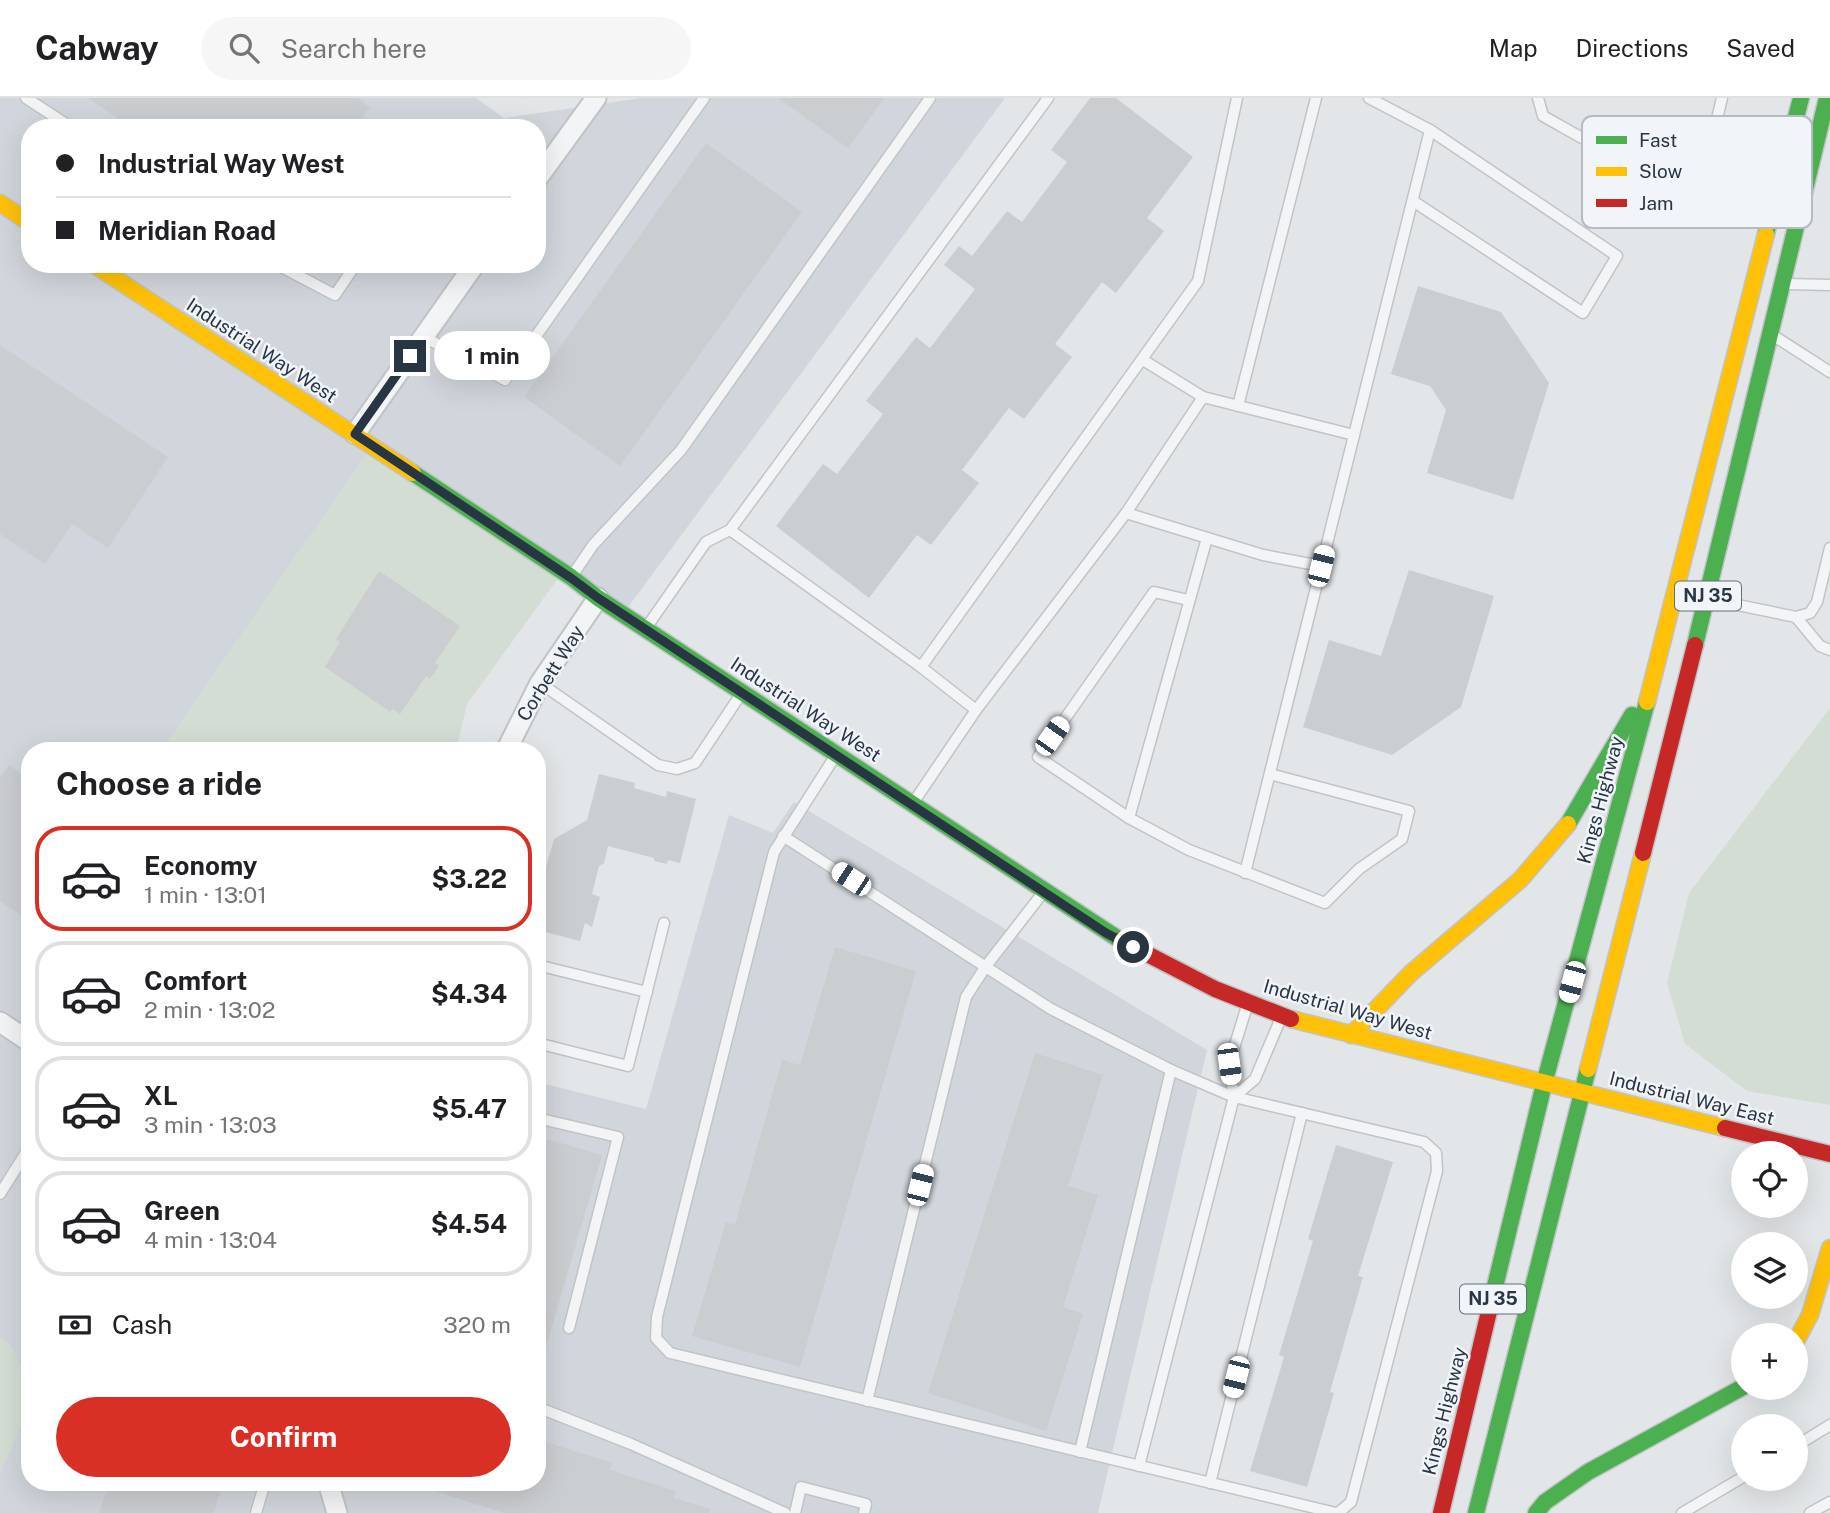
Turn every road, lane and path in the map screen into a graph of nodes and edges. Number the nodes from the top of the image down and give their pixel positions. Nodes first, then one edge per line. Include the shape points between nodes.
1 (26, 98) edge
2 (596, 98) edge
3 (704, 98) edge
4 (930, 98) edge
5 (1048, 98) edge
6 (1237, 98) edge
7 (1316, 98) edge
8 (1369, 98) edge
9 (1538, 98) edge
10 (1722, 98) edge
11 (1801, 98) edge
12 (1827, 106) edge
13 (1718, 116) edge
14 (1796, 116) edge
15 (58, 119) edge
16 (1430, 130) junction
17 (1582, 139) edge
18 (546, 167) edge
19 (1812, 167) edge
20 (1413, 201) junction
21 (0, 203) edge
22 (21, 217) edge
23 (1768, 228) edge
24 (1797, 228) edge
25 (107, 273) edge
26 (292, 273) edge
27 (350, 273) edge
28 (469, 273) edge
29 (1783, 284) junction
30 (1830, 285) edge
31 (1771, 334) junction
32 (424, 337) junction
33 (1143, 360) junction
34 (1830, 372) edge
35 (1203, 397) junction
36 (1238, 406) junction
37 (355, 434) junction
38 (1354, 435) junction
39 (1126, 513) junction
40 (730, 530) junction
41 (1207, 538) junction
42 (1830, 548) edge
43 (1321, 566) junction
44 (571, 578) junction
45 (598, 598) junction
46 (1707, 599) junction
47 (1188, 600) junction
48 (1796, 617) junction
49 (645, 629) junction
50 (1830, 650) edge
51 (921, 667) junction
52 (1655, 674) junction
53 (540, 683) junction
54 (742, 692) junction
55 (976, 710) junction
56 (510, 742) edge
57 (837, 754) junction
58 (1270, 774) junction
59 (912, 804) junction
60 (1129, 818) junction
61 (783, 836) junction
62 (1245, 873) junction
63 (1045, 890) junction
64 (664, 923) dead end
65 (986, 966) junction
66 (546, 967) edge
67 (647, 992) junction
68 (1248, 1002) junction
69 (1282, 1016) junction
70 (0, 1023) edge
71 (1350, 1035) junction
72 (21, 1036) edge
73 (546, 1046) edge
74 (1171, 1070) junction
75 (1544, 1084) junction
76 (1582, 1092) junction
77 (1234, 1097) junction
78 (1301, 1113) junction
79 (546, 1120) edge
80 (1830, 1154) edge
81 (21, 1161) edge
82 (0, 1195) edge
83 (1830, 1248) edge
84 (1806, 1323) edge
85 (569, 1328) dead end
86 (1731, 1394) edge
87 (867, 1401) junction
88 (546, 1411) edge
89 (1830, 1425) edge
90 (1808, 1439) edge
91 (1080, 1452) junction
92 (1139, 1466) junction
93 (1210, 1483) junction
94 (1731, 1484) edge
95 (262, 1491) edge
96 (331, 1491) edge
97 (1830, 1502) edge
98 (256, 1513) edge
99 (337, 1513) edge
100 (785, 1513) edge
101 (795, 1513) edge
102 (864, 1513) edge
103 (1337, 1513) edge
104 (1441, 1513) edge
105 (1476, 1513) edge
106 (1536, 1513) edge
107 (1682, 1513) edge
108 (1811, 1513) edge

1 - 15 lane
2 - 18 street
3 - 32 lane via 505,380
4 - 44 lane via 681,450 593,545
5 - 40 lane
6 - 33 lane via 1198,281
7 - 36 lane
8 - 16 lane
9 - 17 lane via 1543,116
10 - 13 lane
11 - 14 main road, Kings Highway / NJ 35
12 - 19 main road, NJ 35
16 - 20 lane
16 - 20 lane via 1617,256 1583,313
20 - 38 lane
21 - 22 main road
23 - 52 main road, Kings Highway / NJ 35
24 - 29 main road, NJ 35
25 - 37 main road, Industrial Way West
26 - 27 lane via 335,295
28 - 32 street
29 - 30 lane
29 - 31 main road, NJ 35
31 - 34 lane
31 - 46 main road, NJ 35
32 - 37 street
33 - 35 lane
33 - 51 lane
35 - 36 lane
35 - 39 lane
36 - 38 lane
37 - 44 main road, Industrial Way West
38 - 43 lane
39 - 41 lane
39 - 55 lane
40 - 49 lane via 706,542
40 - 51 lane
41 - 43 lane
41 - 47 lane
42 - 48 lane via 1817,602 1810,613
43 - 58 lane
44 - 45 main road, Industrial Way West
45 - 49 main road, Industrial Way West
45 - 53 street, Corbett Way
46 - 48 lane
46 - 76 main road, NJ 35
47 - 60 lane
47 - 60 lane via 1154,592 1038,757
48 - 50 lane
49 - 54 main road, Industrial Way West
51 - 55 lane
52 - 71 main road via 1574,817 1545,853
52 - 75 main road, Kings Highway / NJ 35
53 - 54 lane via 658,765 677,769 695,763
53 - 56 street, Corbett Way
54 - 57 main road, Industrial Way West
55 - 59 lane
57 - 59 main road, Industrial Way West
57 - 61 lane
58 - 62 lane
58 - 62 lane via 1409,811 1402,839 1359,869 1325,903
59 - 63 main road, Industrial Way West
60 - 62 lane
61 - 65 lane
61 - 87 lane via 774,852 660,1304 656,1338 670,1353
63 - 65 lane
63 - 68 main road, Industrial Way West via 1124,943
64 - 67 lane
65 - 74 lane via 1051,1009
65 - 87 lane via 966,997
66 - 67 lane
67 - 73 lane via 628,1066
68 - 69 main road, Industrial Way West
68 - 77 lane via 1229,1064
69 - 71 main road, Industrial Way West
69 - 77 lane via 1255,1079
70 - 72 street
71 - 75 main road, Industrial Way West
74 - 77 lane
74 - 91 lane
75 - 76 main road, Industrial Way East
75 - 104 main road, Kings Highway / NJ 35
76 - 80 main road, Industrial Way East
76 - 105 main road, NJ 35
77 - 78 lane
77 - 92 lane
78 - 93 lane
78 - 103 lane via 1424,1142 1436,1153 1437,1171 1352,1502
79 - 85 lane via 618,1138
81 - 82 lane
83 - 84 main road
86 - 106 main road via 1588,1472
87 - 91 lane
88 - 100 lane
89 - 90 lane
91 - 92 lane
92 - 93 lane
93 - 103 lane
94 - 107 lane
95 - 98 lane
96 - 99 street
97 - 108 lane
101 - 102 lane via 801,1487 866,1504

